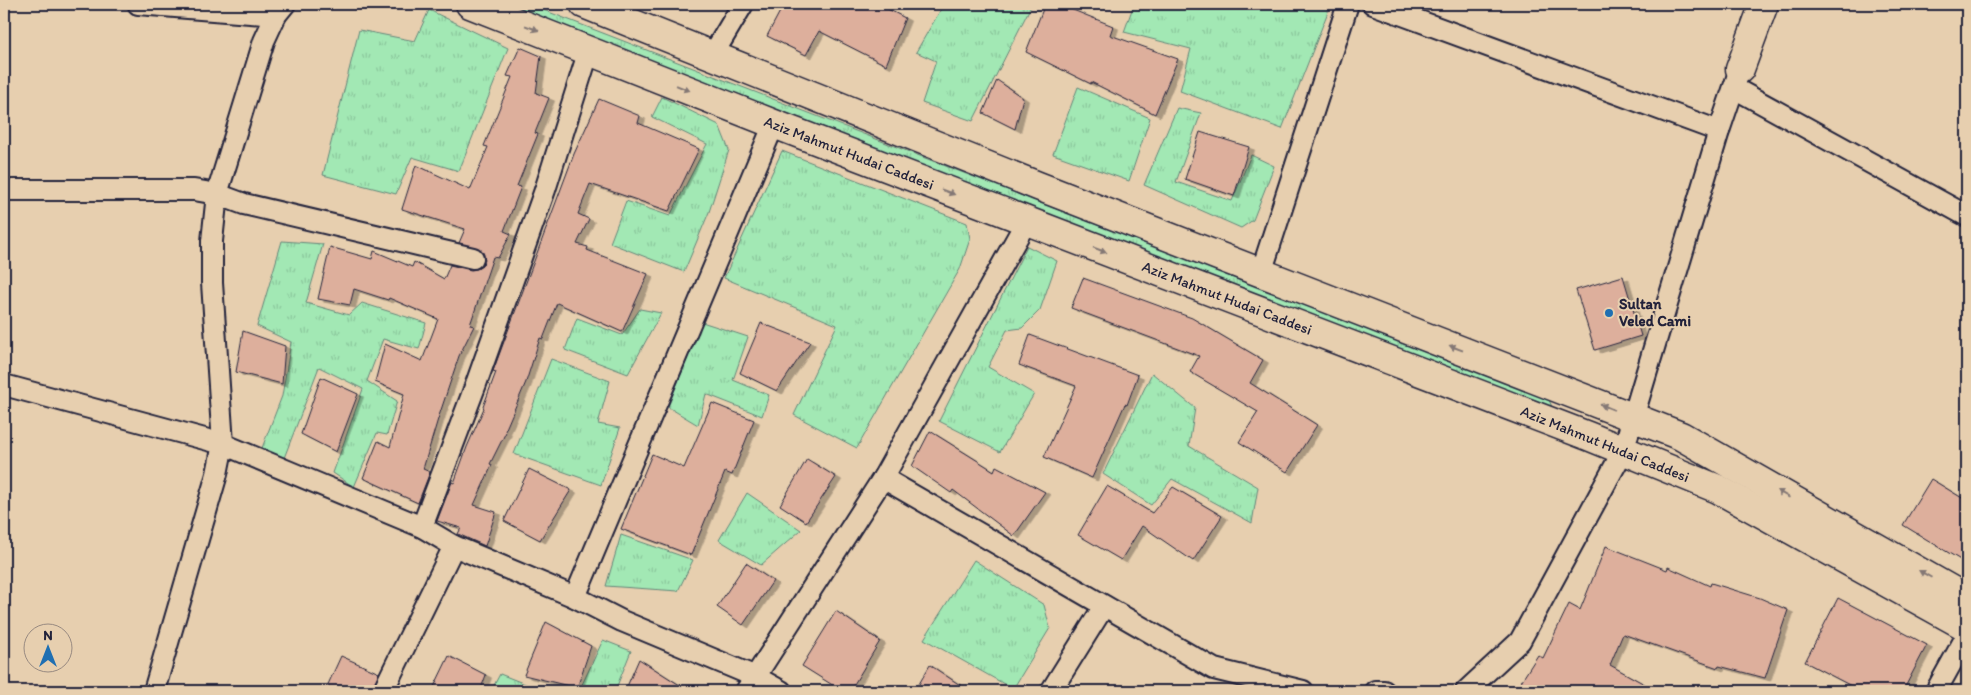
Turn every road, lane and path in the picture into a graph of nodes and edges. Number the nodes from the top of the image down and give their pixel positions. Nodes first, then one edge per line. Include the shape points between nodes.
1 (138, 4) edge
2 (470, 4) edge
3 (584, 4) edge
4 (743, 4) edge
5 (1348, 4) edge
6 (1373, 4) edge
7 (1754, 4) edge
8 (1764, 4) edge
9 (281, 9) edge
10 (589, 50) junction
11 (712, 56) junction
12 (1737, 78) junction
13 (774, 124) junction
14 (1719, 131) junction
15 (4, 190) edge
16 (217, 194) junction
17 (1967, 216) edge
18 (1026, 222) junction
19 (473, 258) dead end
20 (1261, 273) junction
21 (4, 385) edge
22 (1634, 417) junction
23 (223, 444) junction
24 (1623, 450) junction
25 (883, 478) junction
26 (422, 527) junction
27 (454, 546) junction
28 (575, 597) junction
29 (1967, 598) edge
30 (1104, 606) junction
31 (1967, 627) edge
32 (1967, 634) edge
33 (751, 684) edge
34 (154, 691) edge
35 (383, 691) edge
36 (781, 691) edge
37 (1052, 691) edge
38 (1303, 691) edge
39 (1375, 691) edge
40 (1384, 691) edge
41 (1466, 691) edge
42 (1936, 691) edge

1 - 9 street
2 -> 10 street, Aziz Mahmut Hudai Caddesi
3 - 11 street
4 - 11 street
5 - 20 street
6 - 14 street
7 - 12 street
8 - 12 street
9 - 16 street via 264,41
10 -> 13 street, Aziz Mahmut Hudai Caddesi
10 - 26 street via 541,199
11 - 20 street
12 - 14 street
12 - 17 street
13 -> 18 street, Aziz Mahmut Hudai Caddesi
13 - 28 street
14 - 22 street
15 - 16 street via 194,190
16 - 19 street via 244,204
16 - 23 street via 212,283
18 -> 24 street, Aziz Mahmut Hudai Caddesi
18 - 25 street
22 -> 20 street
21 - 23 street
22 - 24 street
29 -> 22 street via 1681,436
23 - 26 street
23 - 34 street
24 - 31 street, Aziz Mahmut Hudai Caddesi via 1718,489
24 - 41 street via 1520,641
25 - 30 street
25 - 33 street
26 - 27 street
27 - 28 street
27 - 35 street
28 - 33 street
30 - 37 street
30 - 38 street via 1214,669
32 - 42 street
33 - 36 street
39 - 40 street

